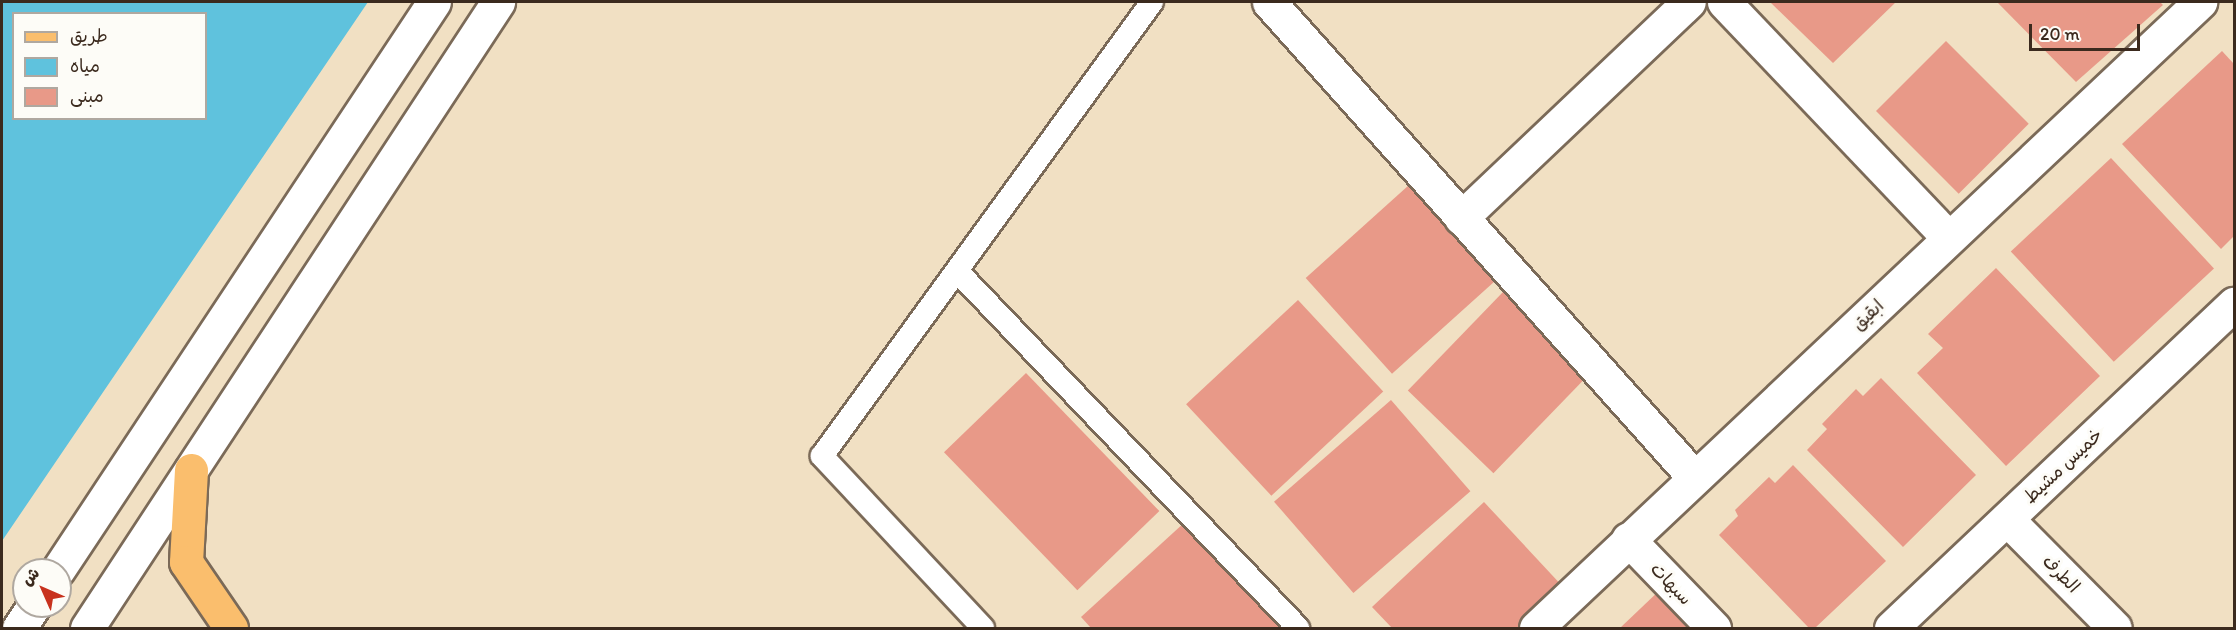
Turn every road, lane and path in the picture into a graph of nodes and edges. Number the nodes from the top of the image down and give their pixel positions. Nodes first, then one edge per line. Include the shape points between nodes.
1 (434, 2) edge
2 (498, 2) edge
3 (1152, 2) edge
4 (1269, 2) edge
5 (1689, 2) edge
6 (1724, 2) edge
7 (2190, 5) edge
8 (1461, 218) junction
9 (1949, 238) junction
10 (957, 271) junction
11 (2230, 316) edge
12 (190, 470) junction
13 (1695, 477) junction
14 (2007, 519) junction
15 (1628, 539) junction
16 (66, 558) edge
17 (87, 628) edge
18 (231, 628) edge
19 (983, 628) edge
20 (1298, 628) edge
21 (1536, 628) edge
22 (1714, 628) edge
23 (1891, 628) edge
24 (2115, 628) edge

1 - 16 street
2 - 12 street
3 - 10 lane
4 - 8 street
5 - 8 street
6 - 9 street
7 - 9 street, ابقيق
8 - 13 street
9 - 13 street, ابقيق
10 - 19 lane via 822,456
10 - 20 lane
11 - 14 street, خميس مشيط
12 - 17 street
12 - 18 main road via 186,562
13 - 15 street, ابقيق
14 - 23 street, خميس مشيط
14 - 24 street, الطرف
15 - 21 street, ابقيق
15 - 22 street, سبهات

